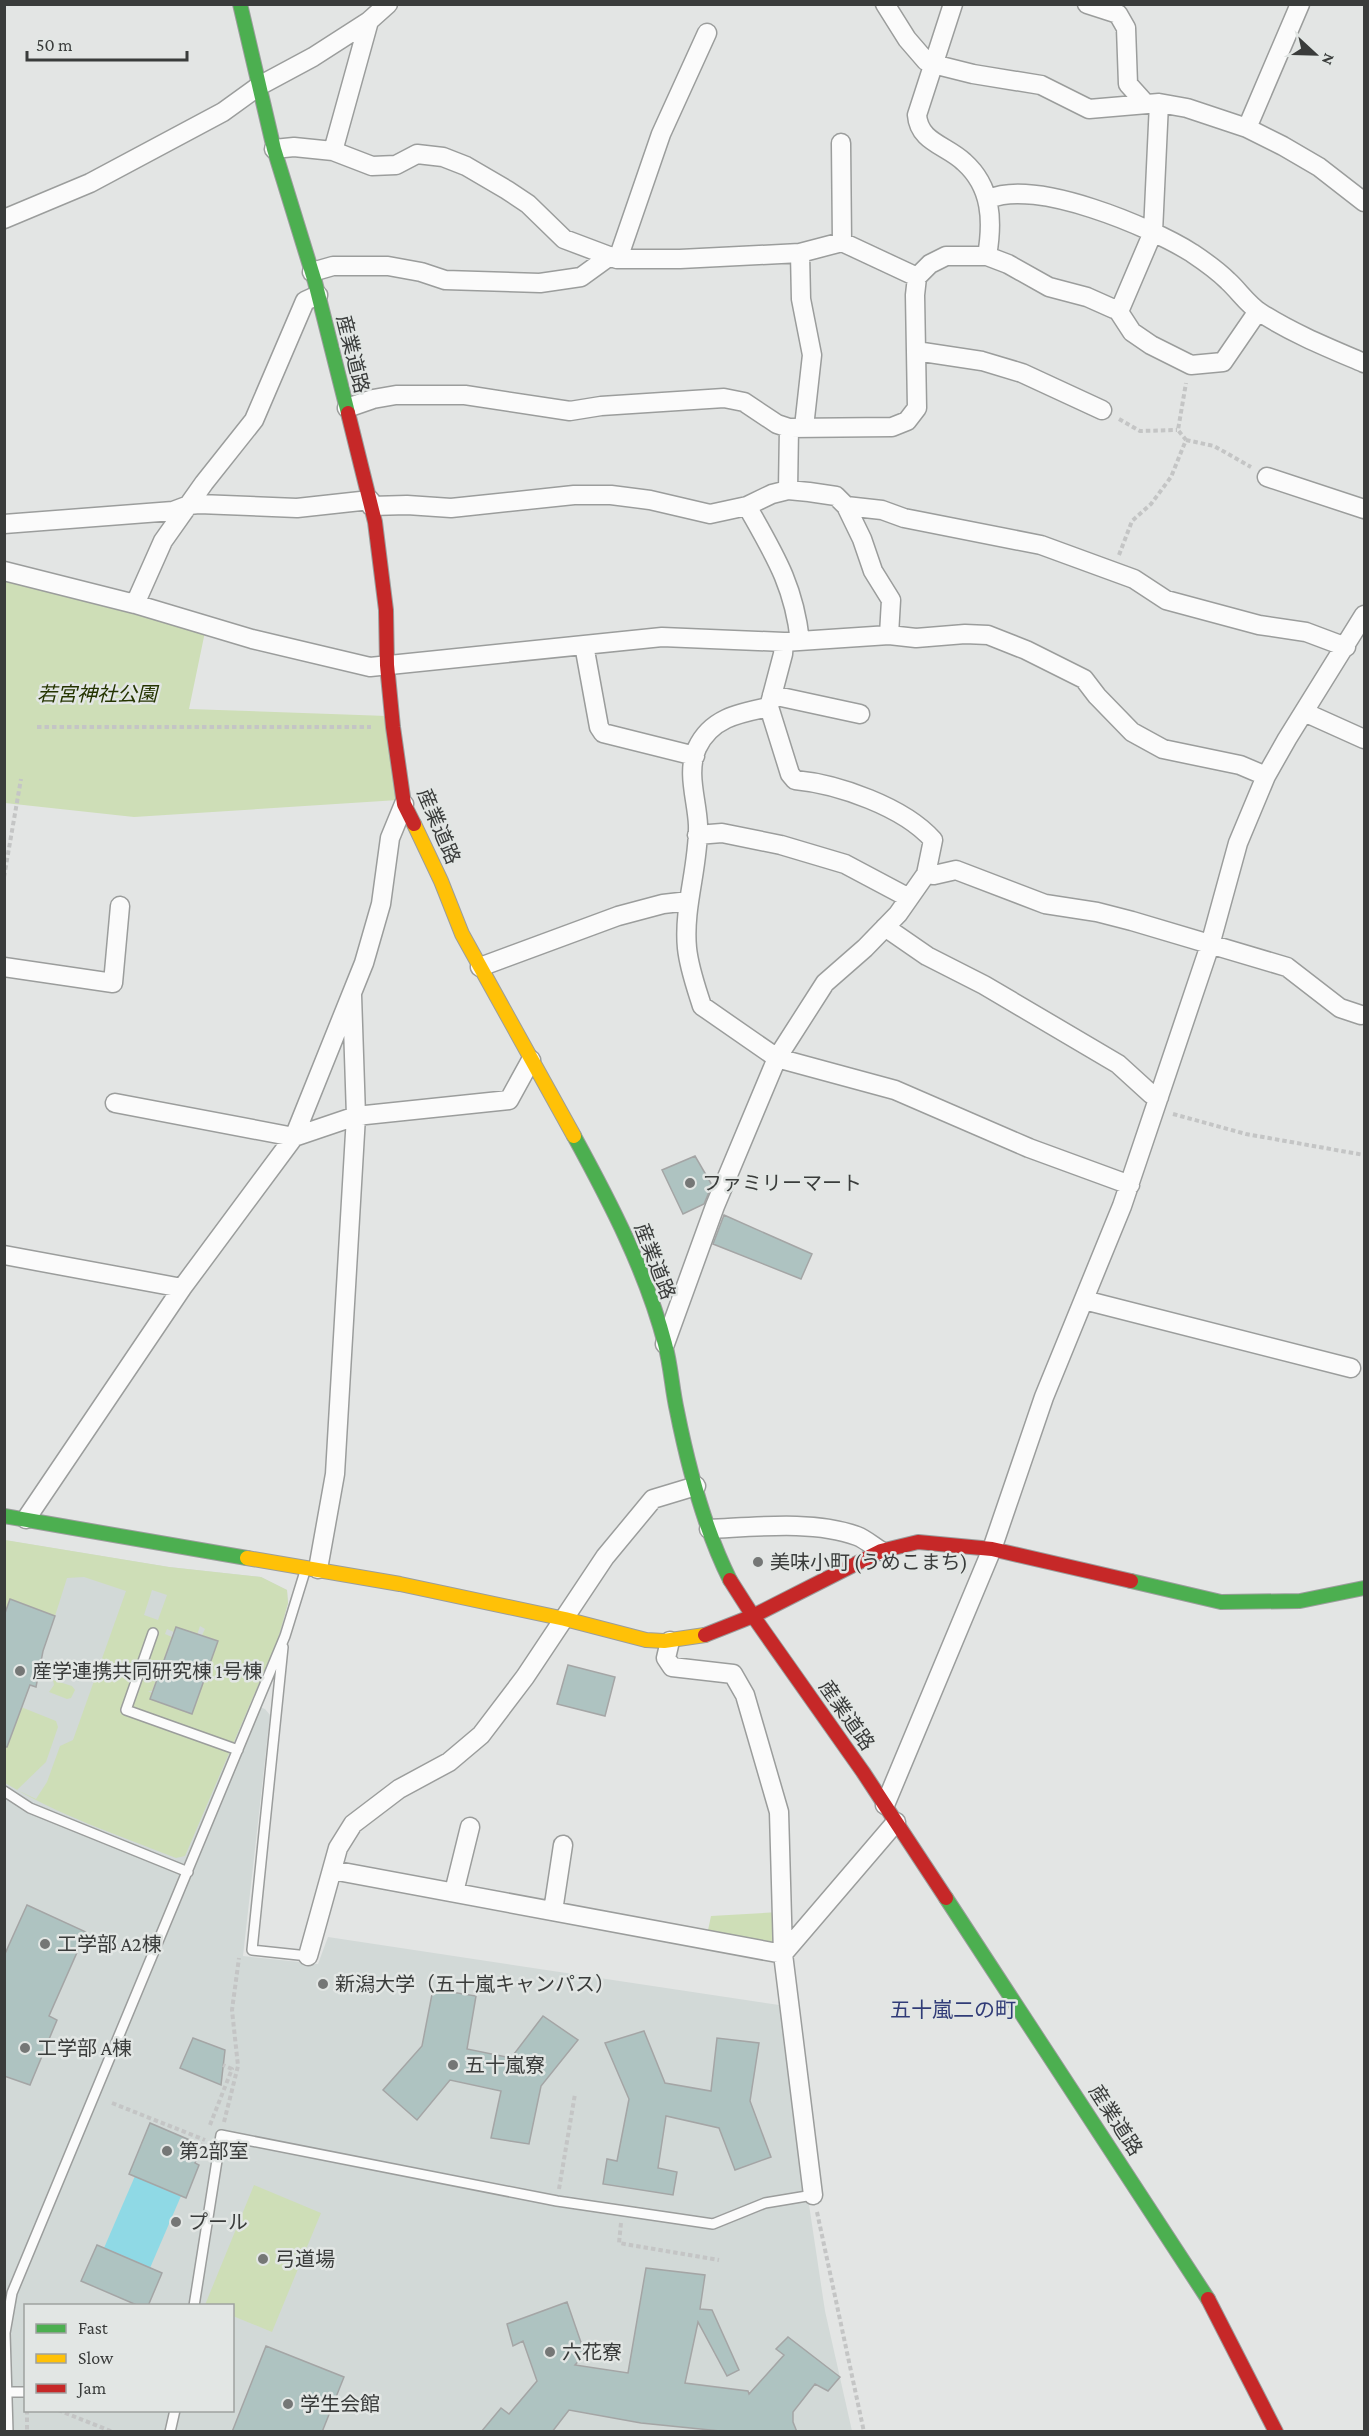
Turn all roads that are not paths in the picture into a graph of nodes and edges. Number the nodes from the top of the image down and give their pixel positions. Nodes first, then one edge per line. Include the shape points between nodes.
1 (240, 4) edge
2 (388, 4) edge
3 (885, 4) edge
4 (953, 4) edge
5 (1087, 4) edge
6 (1300, 4) edge
7 (369, 21) junction
8 (706, 33) dead end
9 (933, 64) junction
10 (259, 86) junction
11 (1153, 104) junction
12 (1247, 128) junction
13 (841, 143) dead end
14 (274, 149) junction
15 (333, 151) junction
16 (988, 199) junction
17 (1365, 202) edge
18 (4, 219) edge
19 (1153, 232) junction
20 (842, 242) junction
21 (800, 253) junction
22 (987, 256) junction
23 (616, 258) junction
24 (312, 272) junction
25 (917, 277) junction
26 (318, 295) junction
27 (1117, 309) junction
28 (1258, 311) junction
29 (916, 351) junction
30 (1365, 363) edge
31 (347, 408) junction
32 (1102, 410) road end
33 (796, 428) junction
34 (1267, 477) road end
35 (788, 490) junction
36 (370, 503) junction
37 (189, 505) junction
38 (747, 506) junction
39 (846, 506) junction
40 (1365, 509) edge
41 (4, 524) edge
42 (4, 571) edge
43 (135, 604) junction
44 (1365, 615) edge
45 (889, 635) junction
46 (792, 641) junction
47 (584, 645) junction
48 (1346, 647) junction
49 (387, 665) junction
50 (770, 701) junction
51 (1304, 712) junction
52 (860, 714) dead end
53 (1365, 739) edge
54 (695, 756) junction
55 (1266, 777) junction
56 (404, 804) junction
57 (697, 835) junction
58 (926, 874) junction
59 (909, 898) junction
60 (689, 901) junction
61 (120, 906) dead end
62 (885, 927) junction
63 (1209, 945) junction
64 (4, 967) edge
65 (480, 967) junction
66 (352, 995) junction
67 (1361, 1015) dead end
68 (777, 1058) junction
69 (531, 1060) junction
70 (115, 1103) dead end
71 (1157, 1103) junction
72 (356, 1116) junction
73 (294, 1137) junction
74 (1130, 1185) junction
75 (4, 1255) edge
76 (182, 1288) junction
77 (1084, 1300) junction
78 (665, 1344) junction
79 (1351, 1368) dead end
80 (696, 1486) junction
81 (4, 1516) edge
82 (26, 1519) junction
83 (709, 1529) junction
84 (992, 1549) junction
85 (881, 1551) junction
86 (312, 1568) junction
87 (1365, 1588) edge
88 (753, 1616) junction
89 (565, 1619) junction
90 (153, 1633) dead end
91 (285, 1636) junction
92 (670, 1641) junction
93 (238, 1750) junction
94 (4, 1791) edge
95 (885, 1805) junction
96 (896, 1822) junction
97 (470, 1827) dead end
98 (563, 1845) dead end
99 (332, 1870) junction
100 (188, 1872) junction
101 (454, 1892) junction
102 (553, 1911) junction
103 (783, 1954) junction
104 (308, 1956) joint
105 (813, 2195) joint
106 (194, 2304) edge
107 (24, 2392) edge
108 (6, 2394) edge
109 (175, 2412) edge
110 (8, 2432) edge
111 (170, 2432) edge
112 (1276, 2432) edge

1 - 10 street, 産業道路
2 - 7 street
3 - 9 street via 907,39
4 - 9 street
5 - 11 street via 1118,14 1126,28 1128,84
6 - 12 street
7 - 10 street
7 - 15 street
8 - 23 street via 661,134
9 - 11 street via 973,75 1041,85 1089,109
9 - 16 street via 917,115 918,125 922,133 964,162 982,182
10 - 14 street, 産業道路
10 - 18 street via 223,112 90,183
11 - 12 street via 1187,108
11 - 19 street
12 - 17 street via 1319,167
13 - 20 street
14 - 15 street
14 - 24 street, 産業道路
15 - 23 street via 372,166 396,165 417,154 442,157 466,166 528,204 564,239
16 - 19 street via 1014,194 1048,198 1081,205
16 - 22 street
19 - 27 street
19 - 28 street via 1227,280
20 - 21 street
20 - 25 street
21 - 23 street
21 - 33 street via 801,299 812,355
22 - 25 street via 946,256
22 - 27 street via 1049,287
23 - 24 street via 580,277 540,283 446,280 388,266 333,266
24 - 26 street, 産業道路
25 - 29 street
26 - 31 street, 産業道路
26 - 37 street via 305,301 254,420
27 - 28 street via 1132,332 1191,365 1223,362
28 - 30 street via 1302,336
29 - 32 street via 982,361 1022,373
29 - 33 street via 917,408 907,421 892,427
31 - 33 street via 396,395 465,395 570,411 601,405 724,398 744,402 777,424
31 - 36 street, 産業道路
33 - 35 street
34 - 40 street
35 - 38 street
35 - 39 street via 836,496
36 - 37 street via 297,508
36 - 38 street via 451,508 611,495 710,514
36 - 49 street, 産業道路 via 386,610
37 - 41 street via 173,512
37 - 43 street via 163,542
38 - 46 street via 777,557 791,592 797,616
39 - 45 street via 873,571 891,600
39 - 48 street via 1041,544 1134,579 1166,600 1259,625 1306,632
42 - 43 street
43 - 49 street via 252,639 370,667
44 - 48 street
45 - 46 street
45 - 55 street via 988,635 1084,679 1132,732 1163,749 1240,765
46 - 47 street via 662,637
46 - 50 street via 783,654
47 - 49 street
47 - 54 street via 603,733
48 - 51 street
49 - 56 street, 産業道路
50 - 52 street
50 - 54 street via 722,719 708,731
50 - 58 street via 795,780 849,791 925,832 933,840
51 - 53 street
51 - 55 street
54 - 57 street via 692,779
55 - 63 street via 1238,843
56 - 65 street, 産業道路
56 - 66 street via 390,838 381,904
57 - 59 street via 722,833 845,864
57 - 60 street
58 - 59 street
58 - 63 street via 956,870 1045,904 1097,912
59 - 62 street
60 - 65 street via 618,916
60 - 68 street via 687,948 702,1006
61 - 64 street via 113,983
62 - 68 street via 825,983
62 - 71 street via 927,956 1118,1065
63 - 67 street via 1287,968 1340,1008
63 - 71 street
65 - 69 street, 産業道路
66 - 72 street
66 - 73 street
68 - 74 street via 895,1090 1029,1148
68 - 78 street via 715,1206
69 - 72 street via 509,1100
69 - 78 street, 産業道路 via 609,1199
70 - 73 street
71 - 74 street
72 - 73 street
72 - 86 street via 335,1474
73 - 76 street
74 - 77 street
75 - 76 street
76 - 82 street
77 - 79 street
77 - 84 street via 1044,1397
78 - 80 street, 産業道路
80 - 83 street, 産業道路
80 - 89 street via 653,1499 605,1557
81 - 82 street
82 - 86 street
83 - 85 street via 834,1529 859,1537
83 - 88 street, 産業道路 via 729,1578
84 - 85 street via 918,1542
84 - 87 street via 1221,1602 1300,1601
84 - 95 street
85 - 88 street
86 - 89 street
86 - 91 lane
88 - 92 street via 698,1637
88 - 95 street, 産業道路
89 - 92 street via 646,1640
89 - 99 street via 481,1735 449,1762 399,1789 353,1824 338,1848
90 - 93 lane via 126,1710
91 - 93 lane
91 - 104 lane via 252,1950
92 - 103 street via 666,1658 672,1667 733,1674 745,1695 779,1812
93 - 100 lane
94 - 100 lane via 30,1808
95 - 96 street, 産業道路
96 - 103 street
96 - 112 street, 産業道路 via 1202,2287
97 - 101 street
98 - 102 street
99 - 101 street
99 - 104 street
100 - 108 lane via 12,2293 5,2333
101 - 102 street
102 - 103 street
103 - 105 street
105 - 106 lane via 765,2203 713,2224 557,2201 221,2135
107 - 108 lane
108 - 110 lane
109 - 111 lane

